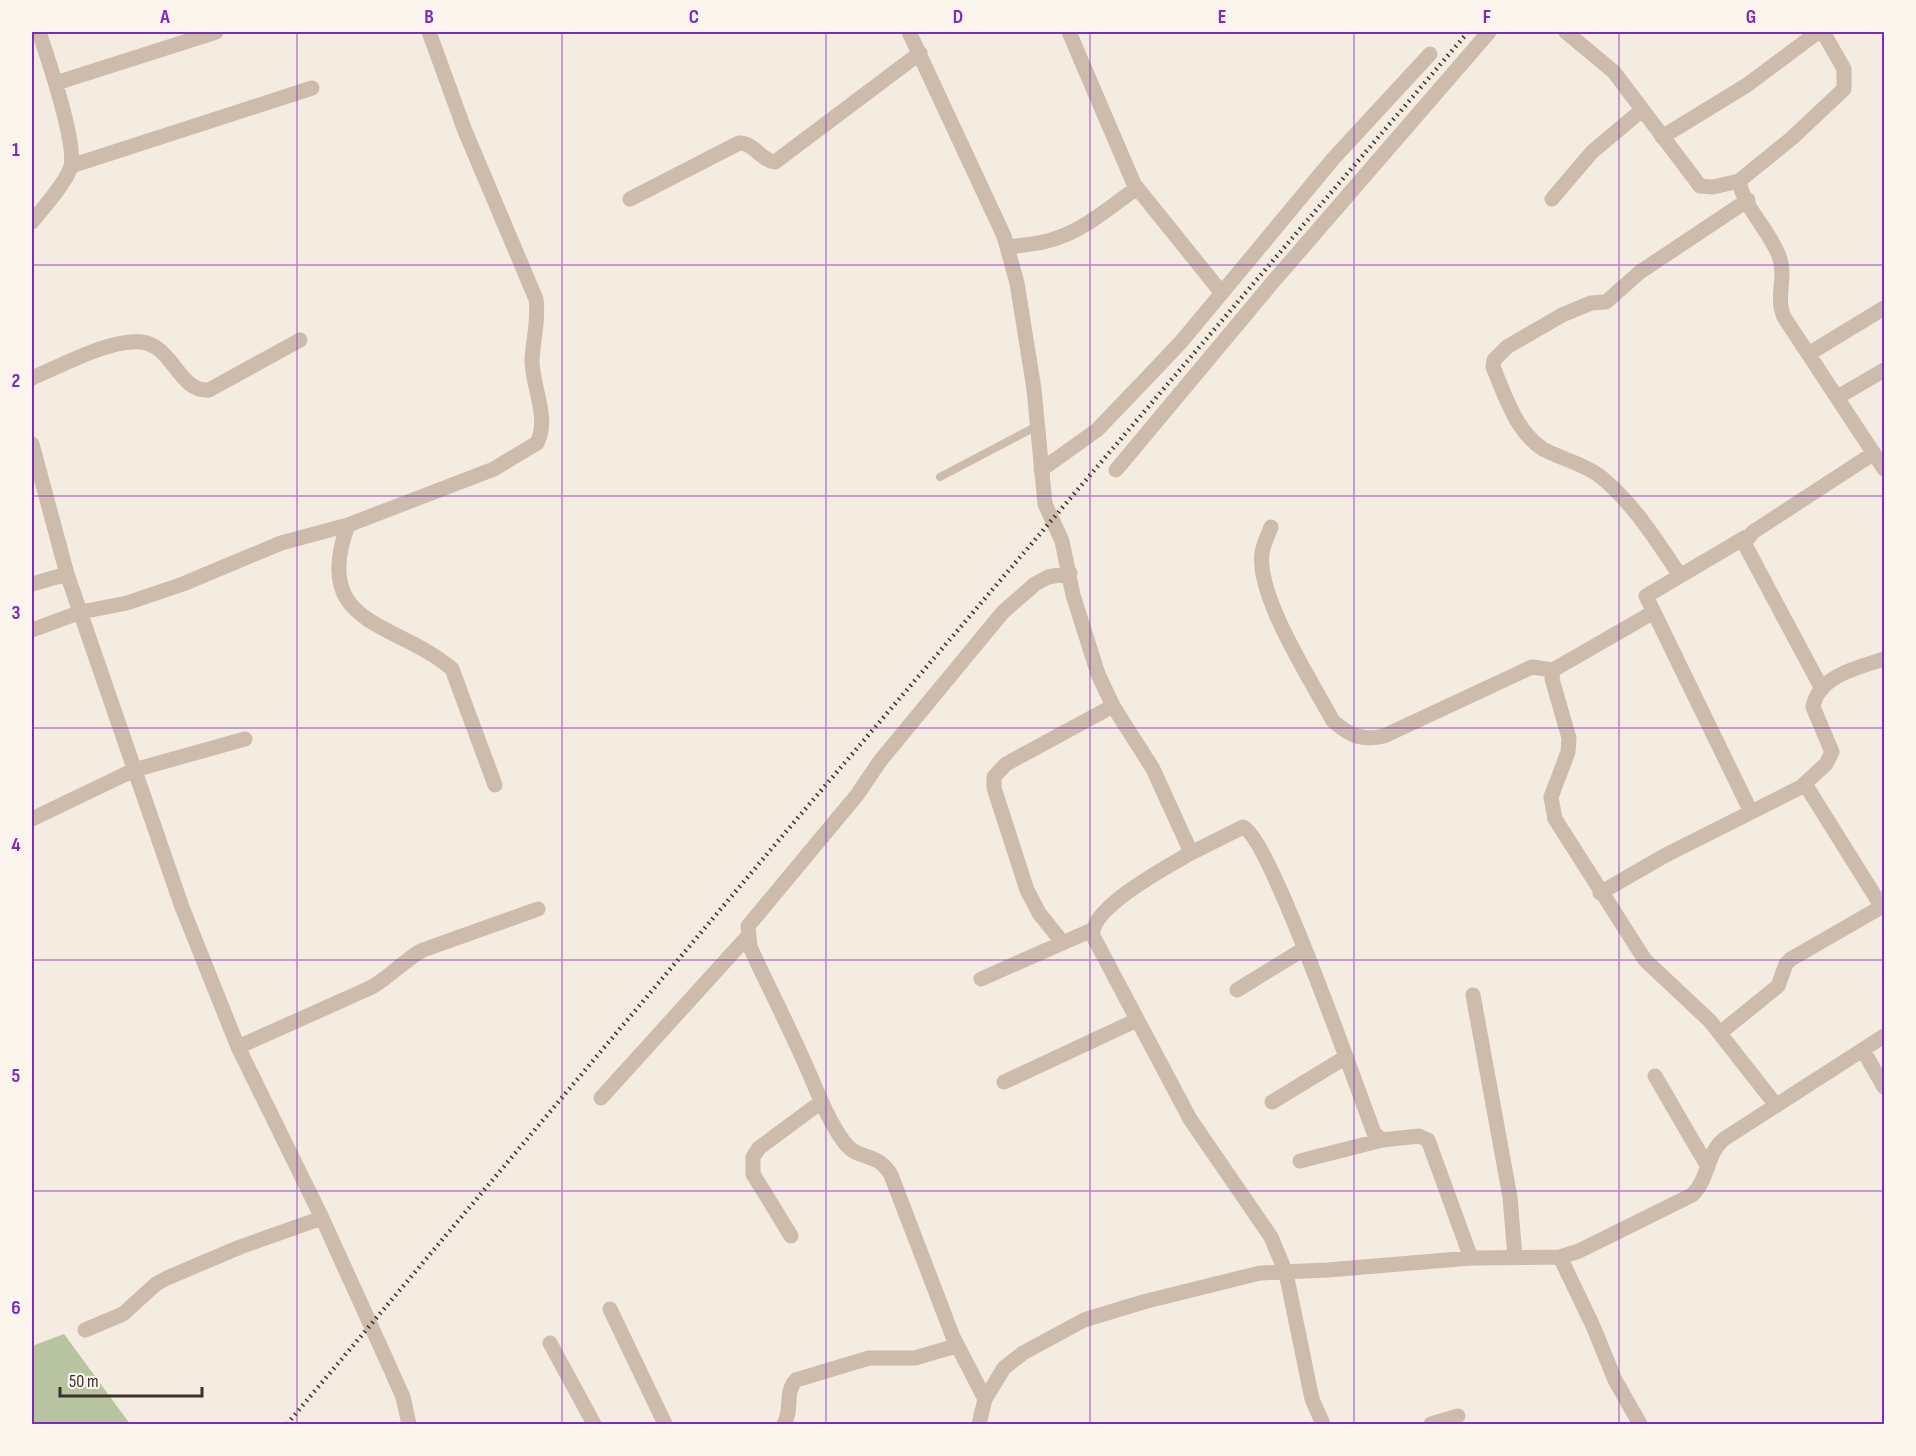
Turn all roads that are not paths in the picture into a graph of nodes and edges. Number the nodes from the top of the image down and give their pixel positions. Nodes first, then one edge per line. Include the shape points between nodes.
1 (39, 32) edge
2 (216, 32) edge
3 (429, 32) edge
4 (909, 32) edge
5 (1070, 32) edge
6 (1489, 32) edge
7 (1566, 32) edge
8 (1818, 32) edge
9 (1823, 32) edge
10 (199, 34) edge
11 (920, 53) junction
12 (1430, 54) dead end
13 (56, 83) junction
14 (312, 88) dead end
15 (1642, 110) junction
16 (1662, 137) junction
17 (71, 166) junction
18 (1740, 181) junction
19 (1137, 188) junction
20 (1552, 199) dead end
21 (630, 200) dead end
22 (1748, 200) junction
23 (32, 222) edge
24 (1008, 247) junction
25 (1221, 292) junction
26 (1884, 308) edge
27 (300, 340) dead end
28 (1810, 353) junction
29 (1884, 370) edge
30 (32, 378) edge
31 (1838, 397) junction
32 (1037, 426) junction
33 (32, 444) edge
34 (1874, 453) junction
35 (1884, 469) edge
36 (1041, 470) junction
37 (1116, 470) dead end
38 (940, 477) dead end
39 (348, 525) junction
40 (1271, 527) dead end
41 (1746, 537) junction
42 (1070, 573) junction
43 (67, 574) junction
44 (1679, 574) junction
45 (32, 584) edge
46 (81, 612) junction
47 (1652, 613) junction
48 (32, 630) edge
49 (1884, 659) edge
50 (1553, 670) junction
51 (1822, 689) junction
52 (1113, 706) junction
53 (245, 739) dead end
54 (134, 770) junction
55 (1805, 784) junction
56 (495, 785) dead end
57 (1751, 812) junction
58 (32, 819) edge
59 (1187, 855) junction
60 (1600, 893) junction
61 (538, 909) dead end
62 (1092, 930) junction
63 (747, 937) junction
64 (1062, 942) junction
65 (1304, 948) junction
66 (981, 979) dead end
67 (1236, 990) dead end
68 (1473, 995) dead end
69 (1137, 1020) junction
70 (1720, 1033) junction
71 (1884, 1036) edge
72 (238, 1047) junction
73 (1863, 1050) junction
74 (1346, 1057) junction
75 (1655, 1076) dead end
76 (1004, 1082) dead end
77 (1884, 1087) edge
78 (600, 1098) dead end
79 (821, 1102) junction
80 (1272, 1102) dead end
81 (1776, 1105) junction
82 (1382, 1140) junction
83 (1300, 1161) dead end
84 (1708, 1167) junction
85 (322, 1218) junction
86 (791, 1236) dead end
87 (1515, 1257) junction
88 (1560, 1257) junction
89 (1471, 1258) junction
90 (1286, 1273) junction
91 (610, 1309) dead end
92 (85, 1330) dead end
93 (550, 1343) dead end
94 (956, 1346) junction
95 (985, 1399) junction
96 (1458, 1416) dead end
97 (409, 1425) edge
98 (594, 1425) edge
99 (666, 1425) edge
100 (784, 1425) edge
101 (979, 1425) edge
102 (1323, 1425) edge
103 (1431, 1425) edge
104 (1640, 1425) edge

1 - 13 street
2 - 10 street
3 - 39 street via 465,131 536,299 532,361 542,432 537,443 509,462
4 - 11 street
5 - 19 street
6 - 37 street
7 - 15 street via 1614,72
8 - 16 street via 1747,85
9 - 18 street via 1844,69 1844,88
10 - 13 street
11 - 21 street via 775,162 750,145 739,143
11 - 24 street
12 - 25 street via 1333,159
13 - 17 street via 70,143
14 - 17 street
15 - 16 street
15 - 20 street via 1592,152
16 - 18 street via 1700,186
17 - 23 street
18 - 22 street
19 - 24 street via 1069,234
19 - 25 street
22 - 28 street via 1781,264 1780,309
22 - 44 street via 1648,267 1606,302 1591,303 1562,315 1507,347 1492,367 1528,436 1542,448 1598,474 1623,496
24 - 32 street via 1019,295
25 - 36 street via 1098,430
26 - 28 street
27 - 30 street via 209,390 192,387 168,356 142,342 99,351
28 - 31 street
29 - 31 street
31 - 34 street
32 - 36 street
32 - 38 lane
33 - 43 street
34 - 35 street
34 - 41 street
36 - 42 street via 1044,504 1062,540
39 - 46 street via 281,543 128,603
39 - 56 street via 338,563 338,581 345,597 358,613 383,630 452,669
40 - 50 street via 1262,552 1264,584 1333,721 1358,738 1384,736 1532,667
41 - 44 street
41 - 51 street via 1747,551
42 - 52 street via 1088,645
42 - 63 street via 1035,584 1003,612 754,918
43 - 45 street
43 - 46 street
44 - 47 street via 1646,596
46 - 48 street
46 - 54 street
47 - 50 street
47 - 57 street
49 - 51 street via 1843,674
50 - 60 street via 1552,679 1569,738 1551,807
51 - 55 street via 1814,707 1832,752 1826,764
52 - 59 street via 1166,795 1188,845
52 - 64 street via 1006,764 994,777 994,788 1027,890
53 - 54 street
54 - 58 street
54 - 72 street via 182,907
55 - 57 street
55 - 70 street via 1880,904 1876,910 1791,959 1778,986
57 - 60 street
59 - 62 street via 1119,898
59 - 65 street via 1240,828 1249,829 1264,853
60 - 70 street via 1645,960
61 - 72 street via 423,950 372,987
62 - 64 street
62 - 69 street
63 - 78 street
63 - 79 street
64 - 66 street
65 - 67 street
65 - 74 street
68 - 87 street via 1510,1197
69 - 76 street
69 - 90 street via 1199,1134 1262,1221
70 - 81 street
71 - 73 street
72 - 85 street
73 - 77 street
73 - 81 street
74 - 80 street
74 - 82 street via 1374,1133
75 - 84 street
79 - 86 street via 759,1148 753,1157 753,1174
79 - 94 street via 846,1144 862,1156 875,1158 891,1175
81 - 84 street via 1717,1144
82 - 83 street
82 - 89 street via 1419,1136 1428,1140
84 - 88 street via 1704,1181 1692,1195 1623,1231
85 - 92 street via 167,1278 123,1314
85 - 97 street via 403,1397
87 - 88 street
87 - 89 street
88 - 104 street via 1615,1380
89 - 90 street
90 - 95 street via 1241,1277 1084,1320 1004,1368
90 - 102 street via 1312,1399
91 - 99 street
93 - 98 street
94 - 95 street
94 - 100 street via 915,1358 869,1358 796,1380 789,1390 789,1415
95 - 101 street
96 - 103 street

